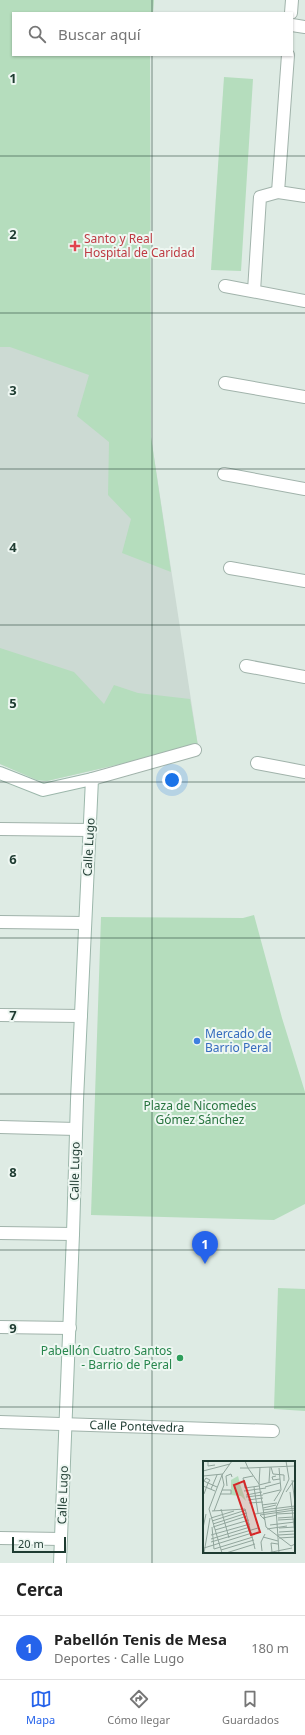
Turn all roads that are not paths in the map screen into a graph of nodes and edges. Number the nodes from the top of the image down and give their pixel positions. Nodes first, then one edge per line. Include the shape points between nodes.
1 (292, 0) edge
2 (291, 12) edge
3 (293, 25) edge
4 (305, 27) edge
5 (288, 56) edge
6 (278, 192) junction
7 (305, 196) edge
8 (226, 286) dead end
9 (254, 291) junction
10 (305, 300) edge
11 (225, 383) dead end
12 (305, 397) edge
13 (224, 474) dead end
14 (305, 489) edge
15 (230, 568) dead end
16 (305, 581) edge
17 (246, 666) dead end
18 (305, 677) edge
19 (195, 750) dead end
20 (257, 762) dead end
21 (305, 772) edge
22 (0, 773) edge
23 (92, 779) junction
24 (0, 829) edge
25 (90, 830) junction
26 (0, 922) edge
27 (84, 923) junction
28 (0, 1015) edge
29 (81, 1016) junction
30 (0, 1128) edge
31 (76, 1129) junction
32 (0, 1233) edge
33 (73, 1234) junction
34 (0, 1327) edge
35 (70, 1328) junction
36 (0, 1422) edge
37 (66, 1423) junction
38 (273, 1432) dead end
39 (0, 1538) edge
40 (61, 1539) junction
41 (60, 1563) edge

1 - 2 street
3 - 4 street
5 - 6 street
6 - 7 street
6 - 9 street via 260,197
8 - 9 street
9 - 10 street
11 - 12 street
13 - 14 street
15 - 16 street
17 - 18 street
19 - 23 street
20 - 21 street
22 - 23 street via 43,790
23 - 25 street, Calle Lugo
24 - 25 street
25 - 27 street, Calle Lugo
26 - 27 street
27 - 29 street, Calle Lugo
28 - 29 street
29 - 31 street, Calle Lugo
30 - 31 street
31 - 33 street, Calle Lugo
32 - 33 street
33 - 35 street, Calle Lugo
34 - 35 street
35 - 37 street, Calle Lugo
36 - 37 street, Calle Pontevedra
37 - 38 street, Calle Pontevedra
37 - 40 street, Calle Lugo
39 - 40 street
40 - 41 street, Calle Lugo

